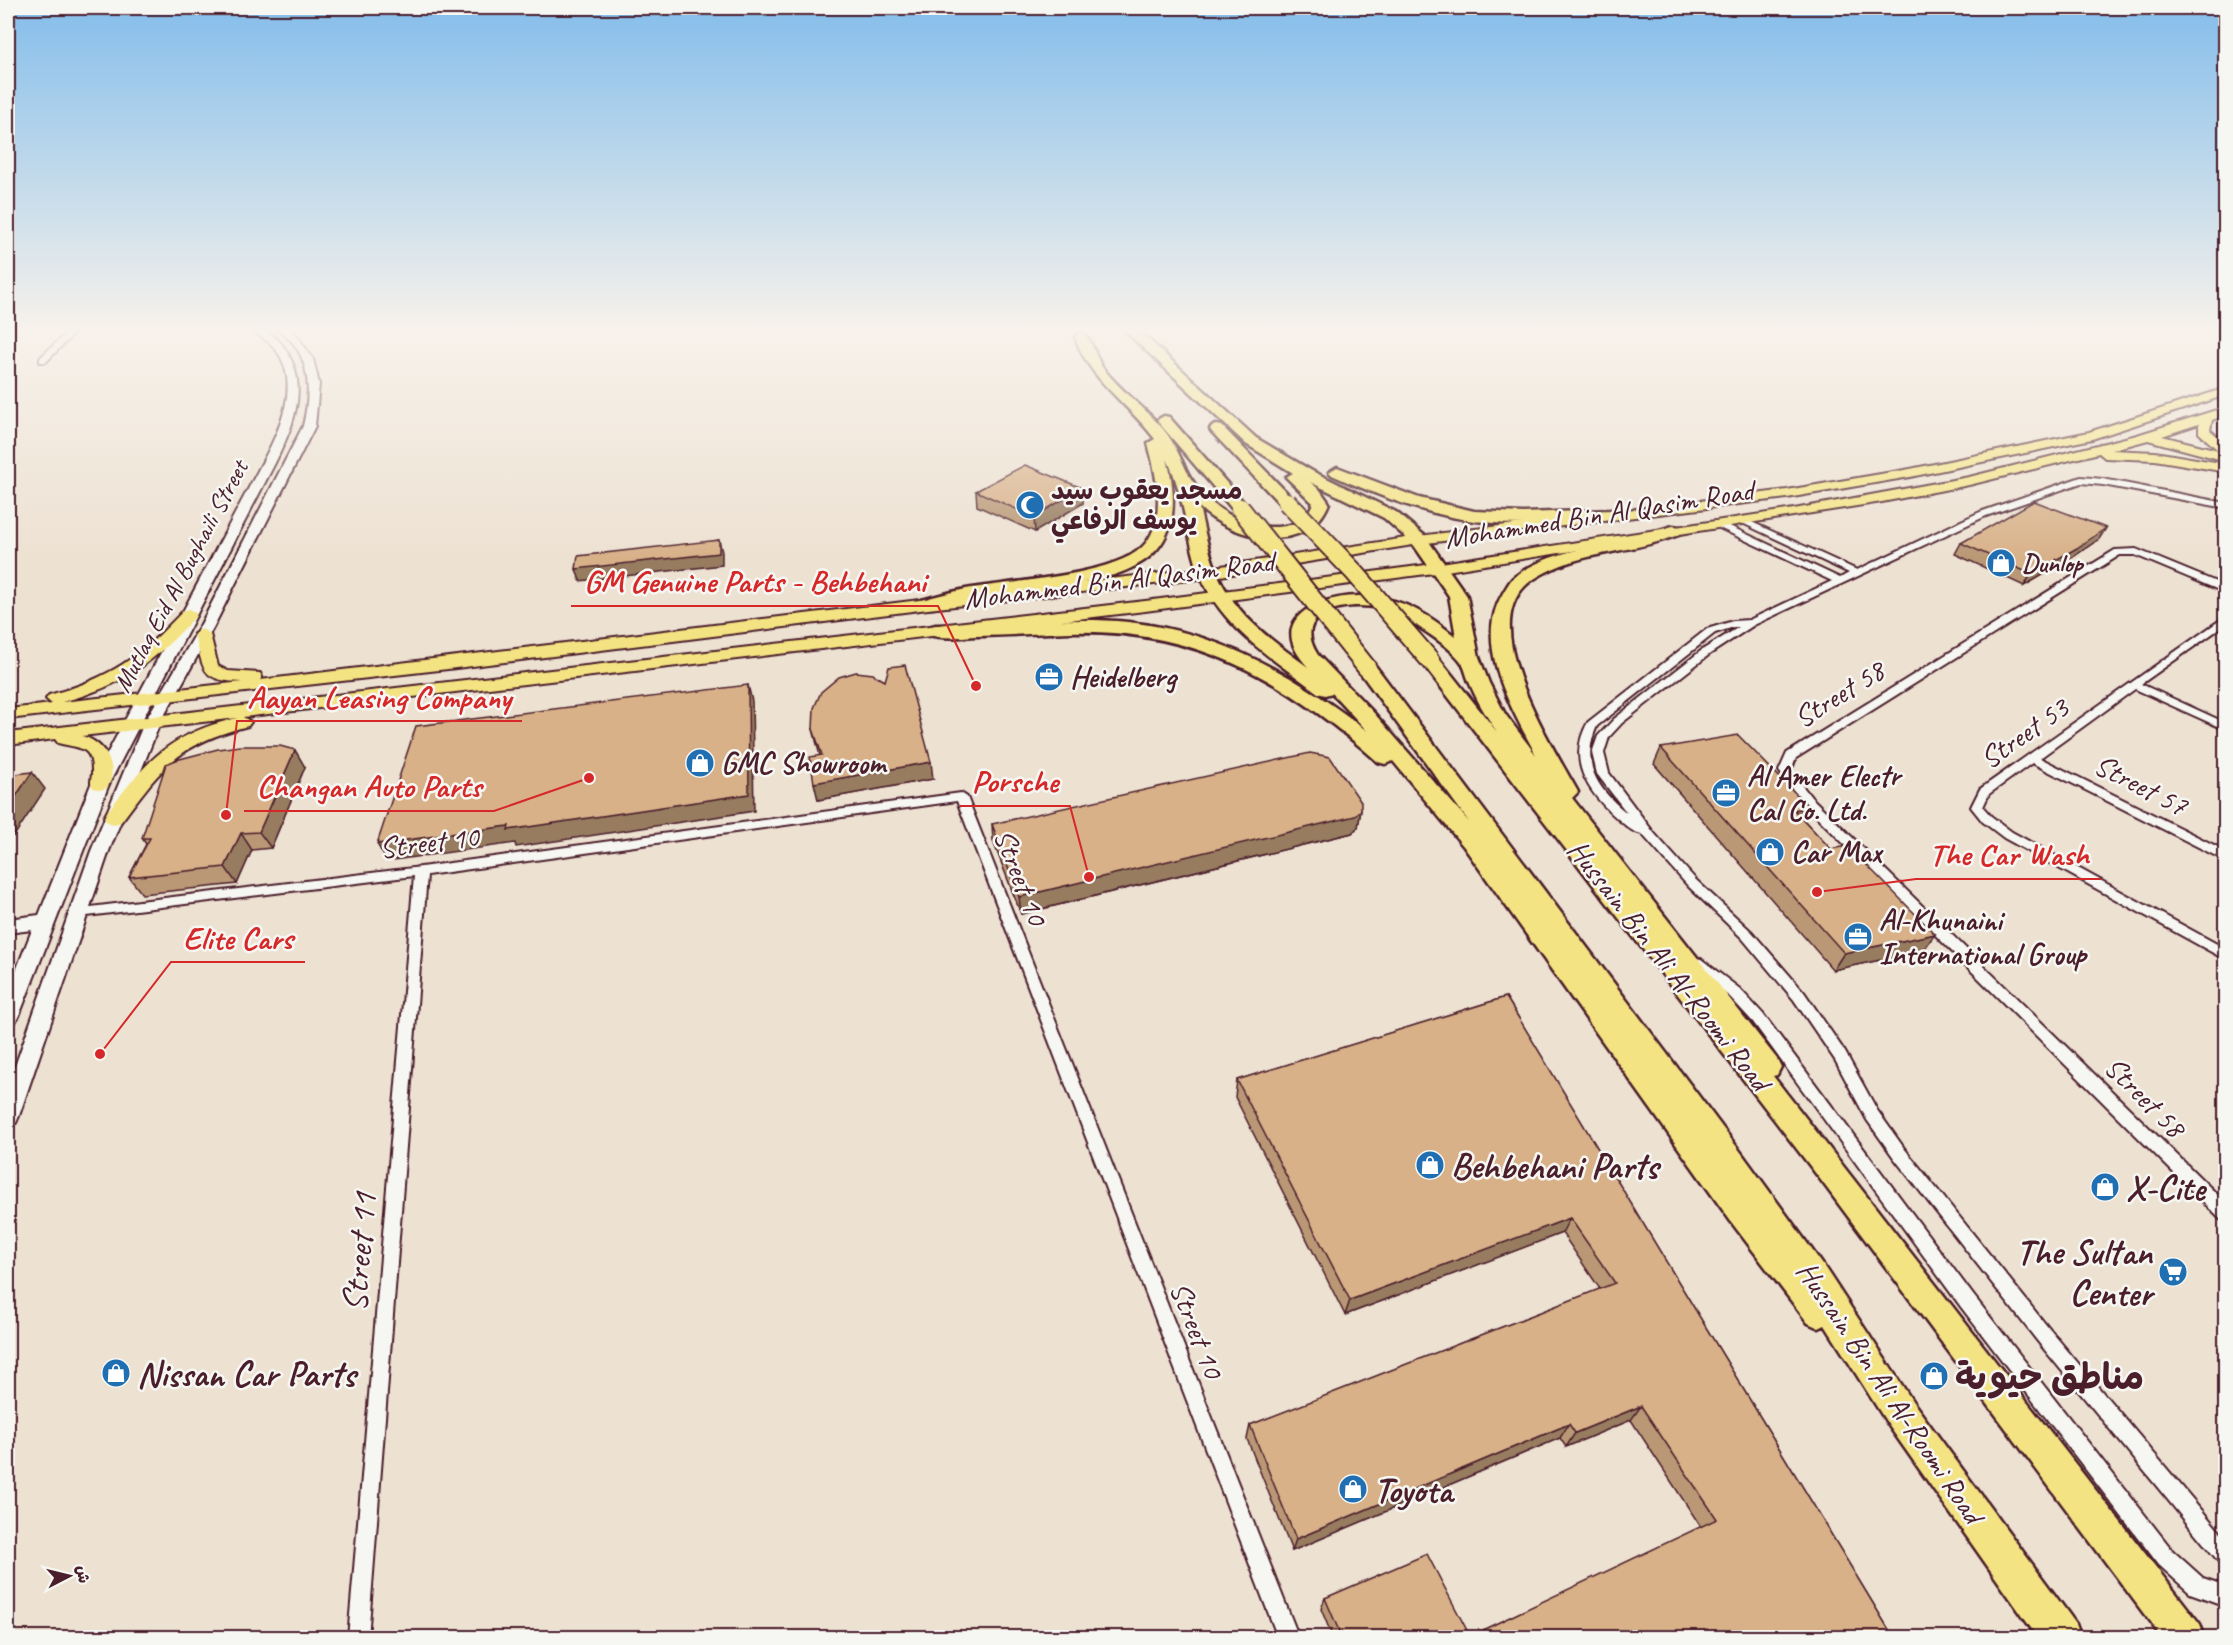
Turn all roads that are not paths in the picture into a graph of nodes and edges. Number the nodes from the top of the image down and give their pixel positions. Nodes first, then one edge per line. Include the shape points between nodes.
1 (292, 404) edge
2 (313, 404) edge
3 (1132, 404) edge
4 (1149, 404) edge
5 (1191, 404) edge
6 (1211, 404) edge
7 (2188, 404) edge
8 (1217, 409) junction
9 (2226, 411) edge
10 (2206, 417) junction
11 (1146, 419) junction
12 (2137, 421) junction
13 (2092, 435) junction
14 (2141, 437) junction
15 (280, 441) junction
16 (1251, 441) junction
17 (2226, 450) edge
18 (2072, 456) junction
19 (2224, 464) edge
20 (1184, 480) junction
21 (279, 485) junction
22 (2226, 506) edge
23 (1613, 515) junction
24 (1742, 521) junction
25 (1718, 524) junction
26 (1673, 531) junction
27 (1419, 540) junction
28 (1438, 568) junction
29 (1208, 573) junction
30 (1856, 573) junction
31 (1839, 580) junction
32 (2226, 590) edge
33 (1222, 597) junction
34 (928, 604) junction
35 (189, 614) junction
36 (2226, 620) edge
37 (1750, 623) junction
38 (936, 631) junction
39 (202, 634) junction
40 (549, 651) junction
41 (1469, 657) junction
42 (2134, 685) junction
43 (168, 696) junction
44 (143, 699) junction
45 (335, 699) junction
46 (8, 709) edge
47 (8, 714) edge
48 (152, 723) junction
49 (129, 726) junction
50 (2226, 727) edge
51 (9, 739) edge
52 (1392, 747) junction
53 (2033, 759) junction
54 (100, 784) junction
55 (114, 817) junction
56 (1583, 826) junction
57 (1650, 836) junction
58 (1472, 841) junction
59 (2226, 857) edge
60 (421, 871) junction
61 (79, 912) junction
62 (44, 921) junction
63 (8, 926) edge
64 (1683, 955) junction
65 (2226, 955) edge
66 (8, 1016) edge
67 (8, 1116) edge
68 (1830, 1170) junction
69 (2226, 1214) edge
70 (1901, 1414) junction
71 (2226, 1555) edge
72 (2226, 1596) edge
73 (358, 1638) edge
74 (1289, 1638) edge
75 (2062, 1638) edge
76 (2186, 1638) edge

1 - 15 street, Mutlaq Eid Al Bughaili Street
2 - 21 street, Mutlaq Eid Al Bughaili Street via 309,426
3 - 11 highway
4 - 70 highway, Hussain Bin Ali Al-Roomi Road, bridge via 1240,508 1367,668 1730,1160 1812,1276
5 - 68 highway, Hussain Bin Ali Al-Roomi Road, bridge via 1355,573 1430,660
6 - 8 highway
7 - 12 main road, Mohammed Bin Al Qasim Road
8 - 16 highway
8 - 23 highway via 1352,478 1443,510 1497,518
9 - 10 main road, Mohammed Bin Al Qasim Road
10 - 14 main road, Mohammed Bin Al Qasim Road
10 - 17 main road via 2204,430
11 - 20 highway via 1169,448
11 - 34 highway via 1163,469 1166,494 1158,536 1147,552 1098,573
12 - 13 main road, Mohammed Bin Al Qasim Road
12 - 14 main road via 2134,427
13 - 14 main road
13 - 23 main road, Mohammed Bin Al Qasim Road via 1787,494
14 - 18 main road, Mohammed Bin Al Qasim Road
14 - 19 main road via 2155,446
15 - 21 street via 285,447 267,483
15 - 35 street, Mutlaq Eid Al Bughaili Street
16 - 20 highway via 1321,503 1319,514 1308,524 1279,531 1244,529 1210,508
16 - 27 highway via 1306,474 1390,515
18 - 19 main road via 2112,453
18 - 24 main road, Mohammed Bin Al Qasim Road via 1840,506
20 - 29 highway
21 - 39 street, Mutlaq Eid Al Bughaili Street
22 - 30 street via 2103,482 2072,481 1983,514
23 - 27 main road, Mohammed Bin Al Qasim Road
24 - 25 main road, Mohammed Bin Al Qasim Road
24 - 30 street
25 - 26 main road, Mohammed Bin Al Qasim Road
25 - 31 street
26 - 28 main road, Mohammed Bin Al Qasim Road
26 - 56 highway via 1631,546 1546,566 1518,582 1502,610 1500,635 1513,687
27 - 28 highway
27 - 29 main road, Mohammed Bin Al Qasim Road
28 - 33 main road, Mohammed Bin Al Qasim Road
28 - 41 highway via 1458,596
29 - 33 highway
29 - 34 main road, Mohammed Bin Al Qasim Road
30 - 31 street
31 - 37 street
32 - 69 street, Street 58 via 2136,552 2118,552 1791,756 1785,771 1807,800
33 - 38 main road, Mohammed Bin Al Qasim Road
33 - 52 highway via 1235,617 1264,644 1335,697
34 - 40 main road, Mohammed Bin Al Qasim Road
35 - 44 street, Mutlaq Eid Al Bughaili Street
35 - 46 main road via 151,655 108,682
36 - 42 street, Street 53
37 - 57 street via 1706,652 1604,736 1598,753 1603,774
37 - 57 street via 1711,631 1592,723 1587,732 1584,758 1597,793
38 - 45 main road, Mohammed Bin Al Qasim Road
38 - 58 highway via 1120,628 1158,633 1216,650 1265,673 1351,727
39 - 40 main road via 212,669 240,677
39 - 43 street, Mutlaq Eid Al Bughaili Street
40 - 43 main road, Mohammed Bin Al Qasim Road
41 - 52 highway via 1415,616 1375,602 1332,604 1304,621 1299,633 1311,659
41 - 56 highway via 1496,715
42 - 50 street
42 - 53 street, Street 53
43 - 44 main road, Mohammed Bin Al Qasim Road
43 - 48 street, Mutlaq Eid Al Bughaili Street
44 - 47 main road, Mohammed Bin Al Qasim Road
44 - 49 street, Mutlaq Eid Al Bughaili Street
45 - 48 main road, Mohammed Bin Al Qasim Road
45 - 55 main road via 219,727 183,743 153,766
48 - 49 main road, Mohammed Bin Al Qasim Road
48 - 55 street, Mutlaq Eid Al Bughaili Street
49 - 51 main road, Mohammed Bin Al Qasim Road
49 - 54 street, Mutlaq Eid Al Bughaili Street
51 - 54 main road via 77,740 92,745 99,752 102,765
52 - 58 highway
53 - 59 street, Street 57
53 - 65 street, Street 53 via 1984,792 1977,807 1987,819 2008,835
54 - 62 street, Mutlaq Eid Al Bughaili Street
55 - 61 street, Mutlaq Eid Al Bughaili Street
56 - 64 highway
57 - 71 street via 1748,936 1799,996 1899,1153
58 - 70 highway via 1750,1221
60 - 61 street, Street 10
60 - 73 street, Street 11
60 - 74 street, Street 10 via 961,796
61 - 67 street, Mutlaq Eid Al Bughaili Street
62 - 63 street
62 - 66 street, Mutlaq Eid Al Bughaili Street
64 - 68 highway via 1761,1058
64 - 72 street via 1719,979 1758,1018 1974,1310 2166,1558 2197,1586
68 - 76 highway, Hussain Bin Ali Al-Roomi Road
70 - 75 highway, Hussain Bin Ali Al-Roomi Road

